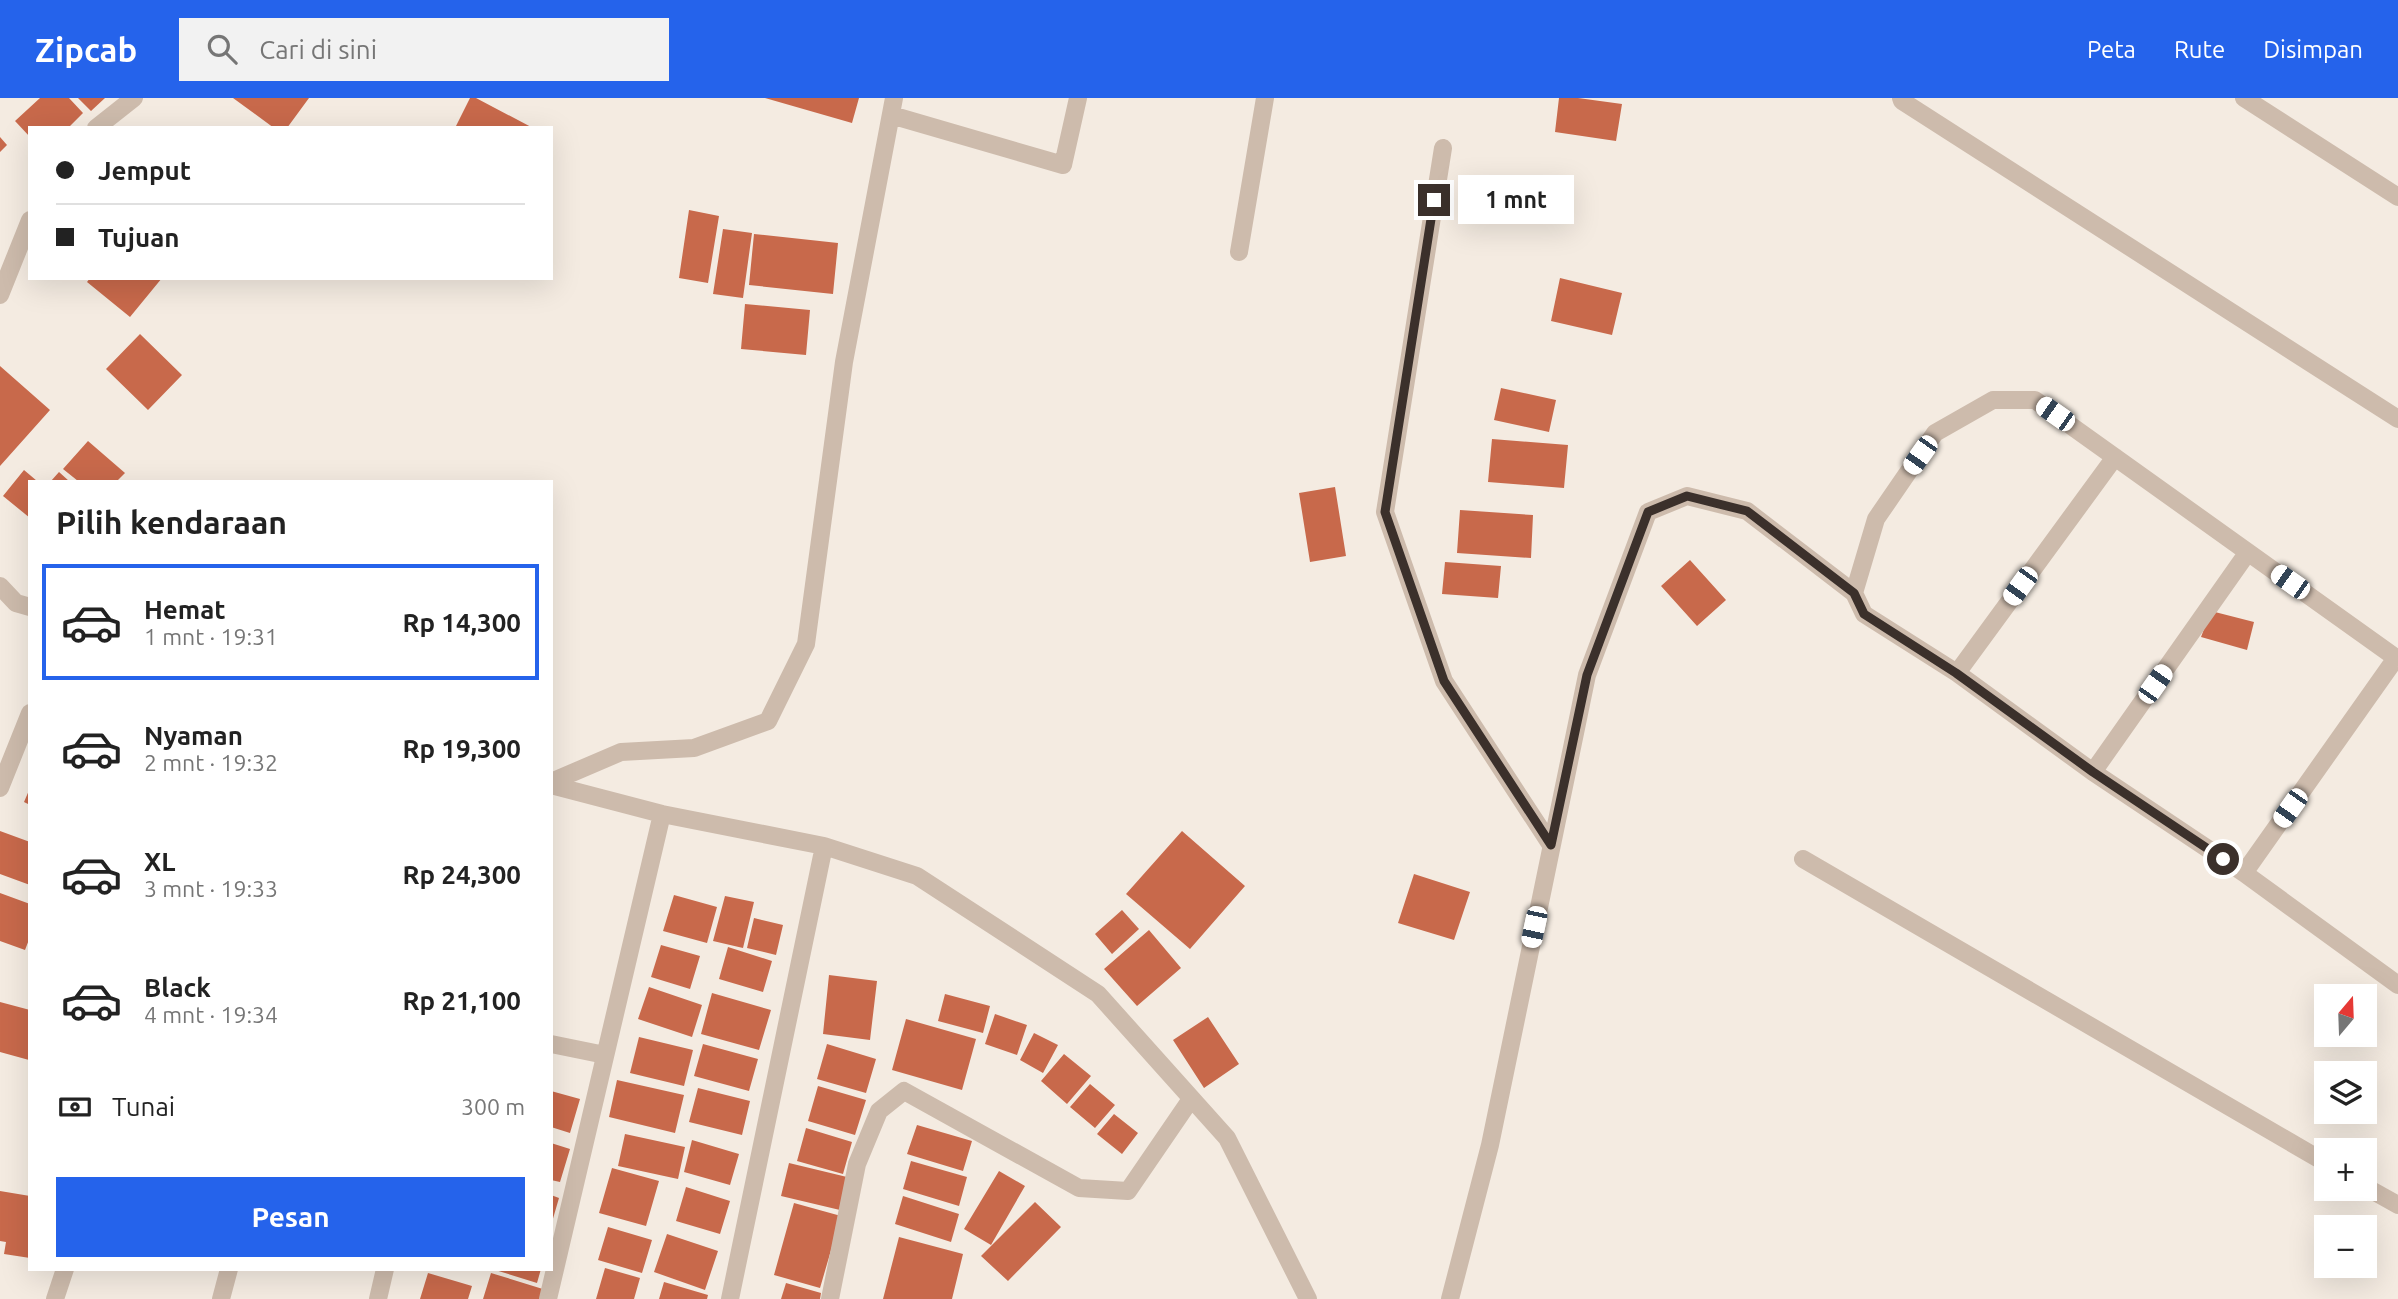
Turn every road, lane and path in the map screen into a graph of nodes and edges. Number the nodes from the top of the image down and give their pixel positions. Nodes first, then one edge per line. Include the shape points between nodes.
1 (134, 98) edge
2 (1078, 98) edge
3 (1265, 98) edge
4 (1901, 98) edge
5 (2244, 98) edge
6 (893, 106) edge
7 (99, 126) edge
8 (1443, 148) dead end
9 (2398, 197) edge
10 (28, 225) edge
11 (1239, 252) dead end
12 (0, 295) edge
13 (2398, 419) edge
14 (2115, 457) junction
15 (2248, 552) junction
16 (0, 586) edge
17 (1854, 593) junction
18 (28, 606) edge
19 (2397, 659) edge
20 (1956, 673) junction
21 (28, 718) edge
22 (2093, 772) junction
23 (553, 782) edge
24 (553, 784) edge
25 (0, 788) edge
26 (662, 814) junction
27 (1551, 845) junction
28 (824, 846) junction
29 (1803, 859) dead end
30 (2244, 873) junction
31 (2396, 979) edge
32 (553, 1045) edge
33 (605, 1055) junction
34 (1191, 1099) junction
35 (2314, 1156) edge
36 (2377, 1193) edge
37 (2398, 1205) edge
38 (64, 1271) edge
39 (228, 1271) edge
40 (385, 1271) edge
41 (55, 1299) edge
42 (221, 1299) edge
43 (378, 1299) edge
44 (548, 1299) edge
45 (730, 1299) edge
46 (830, 1299) edge
47 (1308, 1299) edge
48 (1450, 1299) edge

1 - 7 street
2 - 6 street via 1063,165
3 - 11 street
4 - 13 street
5 - 9 street
6 - 23 street via 844,362 806,644 768,720 694,748 621,752
8 - 27 street via 1385,512 1444,681
10 - 12 street
14 - 15 street
14 - 17 street via 2035,400 1993,400 1935,433 1876,519
14 - 20 street
15 - 19 street
15 - 22 street
16 - 18 street via 16,603
17 - 20 street via 1864,614
17 - 27 street via 1747,511 1687,496 1648,512 1587,675
19 - 30 street
20 - 22 street
21 - 25 street
22 - 30 street
24 - 26 street
26 - 28 street
26 - 33 street
27 - 48 street via 1490,1145
28 - 34 street via 917,876 1098,994
28 - 45 street
29 - 35 street
30 - 31 street
32 - 33 street
33 - 44 street
34 - 46 street via 1128,1191 1079,1188 904,1091 879,1111 858,1164
34 - 47 street via 1227,1138
36 - 37 street
38 - 41 street
39 - 42 street
40 - 43 street

